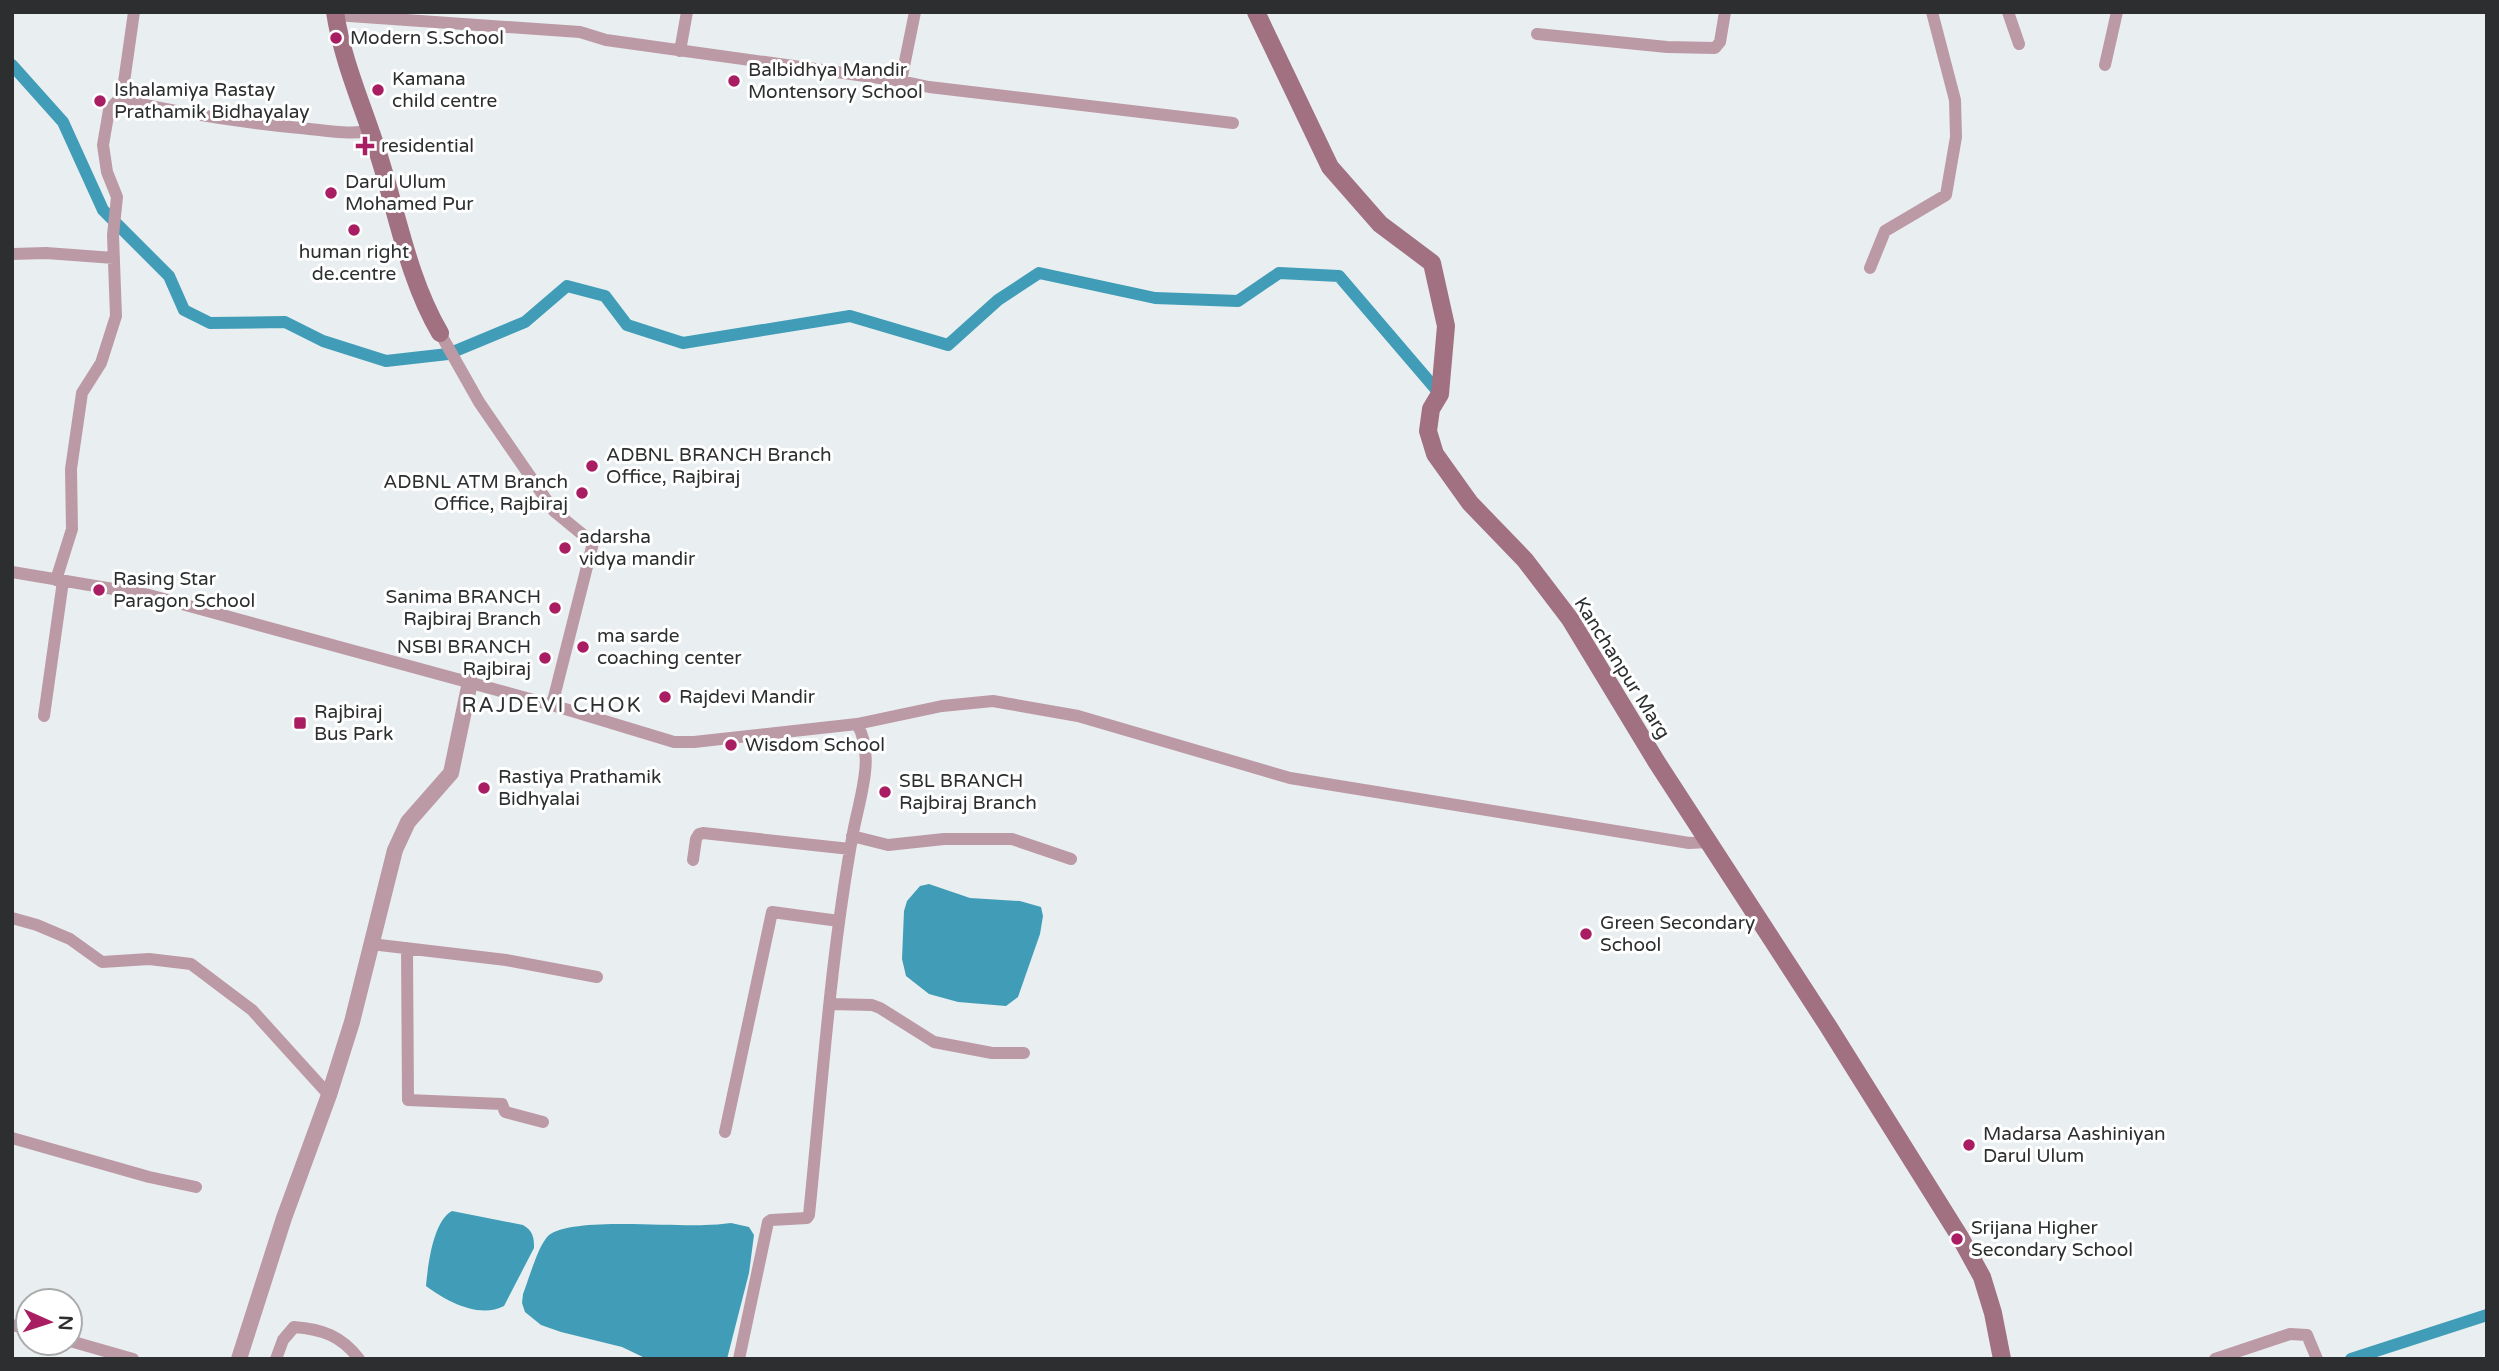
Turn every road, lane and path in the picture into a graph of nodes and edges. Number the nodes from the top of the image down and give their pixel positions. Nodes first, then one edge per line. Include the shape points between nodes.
1 (134, 12) edge
2 (687, 12) edge
3 (915, 12) edge
4 (1256, 12) edge
5 (1725, 12) edge
6 (1932, 12) edge
7 (2008, 12) edge
8 (2117, 12) edge
9 (335, 14) edge
10 (1537, 34) dead end
11 (2020, 44) dead end
12 (680, 51) junction
13 (2105, 65) dead end
14 (901, 80) junction
15 (119, 99) junction
16 (1233, 123) dead end
17 (370, 131) junction
18 (12, 254) edge
19 (114, 258) junction
20 (1870, 268) dead end
21 (440, 333) joint
22 (12, 572) edge
23 (60, 580) junction
24 (470, 682) junction
25 (552, 705) junction
26 (44, 716) dead end
27 (857, 724) junction
28 (1709, 842) junction
29 (851, 843) junction
30 (1071, 859) dead end
31 (693, 860) dead end
32 (12, 918) edge
33 (839, 920) junction
34 (371, 944) junction
35 (407, 948) junction
36 (597, 978) dead end
37 (831, 1004) junction
38 (1024, 1053) dead end
39 (329, 1095) junction
40 (543, 1122) dead end
41 (725, 1132) dead end
42 (12, 1138) edge
43 (196, 1187) dead end
44 (84, 1345) edge
45 (133, 1359) edge
46 (239, 1359) edge
47 (276, 1359) edge
48 (359, 1359) edge
49 (739, 1359) edge
50 (2002, 1359) edge
51 (2216, 1359) edge
52 (2317, 1359) edge

1 - 15 street
2 - 12 street
3 - 14 street
4 - 28 main road, Kanchanpur Marg via 1330,167 1380,224 1432,263 1446,326 1440,394 1431,409 1428,431 1435,454 1570,619
5 - 10 street via 1715,48
6 - 20 street via 1955,100 1956,137 1946,195 1885,231
7 - 11 street
8 - 13 street
9 - 12 street via 580,32
9 - 17 main road
12 - 14 street
14 - 16 street
15 - 17 street via 288,127 357,134
15 - 19 street via 110,110 103,145 117,197
17 - 21 main road via 419,288
18 - 19 street
19 - 23 street via 116,316 101,363 82,393 71,469 72,529
21 - 25 street via 478,402 554,511 593,542
22 - 23 street
23 - 24 street via 149,595
23 - 26 street
24 - 25 street
24 - 34 street via 451,773 408,822 395,850
25 - 27 street via 674,742
27 - 28 street via 942,706 993,701 1037,707 1290,778 1689,843
27 - 29 street via 866,744 866,760
28 - 50 main road, Kanchanpur Marg via 1960,1237 1982,1276
29 - 30 street via 1012,839
29 - 31 street via 703,833 696,839
29 - 33 street
32 - 39 street via 70,939 103,962 149,959 191,964 252,1010
33 - 37 street
33 - 41 street via 772,912
34 - 35 street
34 - 39 street
35 - 36 street
35 - 40 street via 408,1100 502,1104 505,1112
37 - 38 street via 880,1007 933,1042 992,1053
37 - 49 street via 809,1215 768,1222
39 - 46 street
42 - 43 street
44 - 45 street
47 - 48 street via 294,1327 319,1329 350,1346
51 - 52 street via 2290,1334 2307,1335

